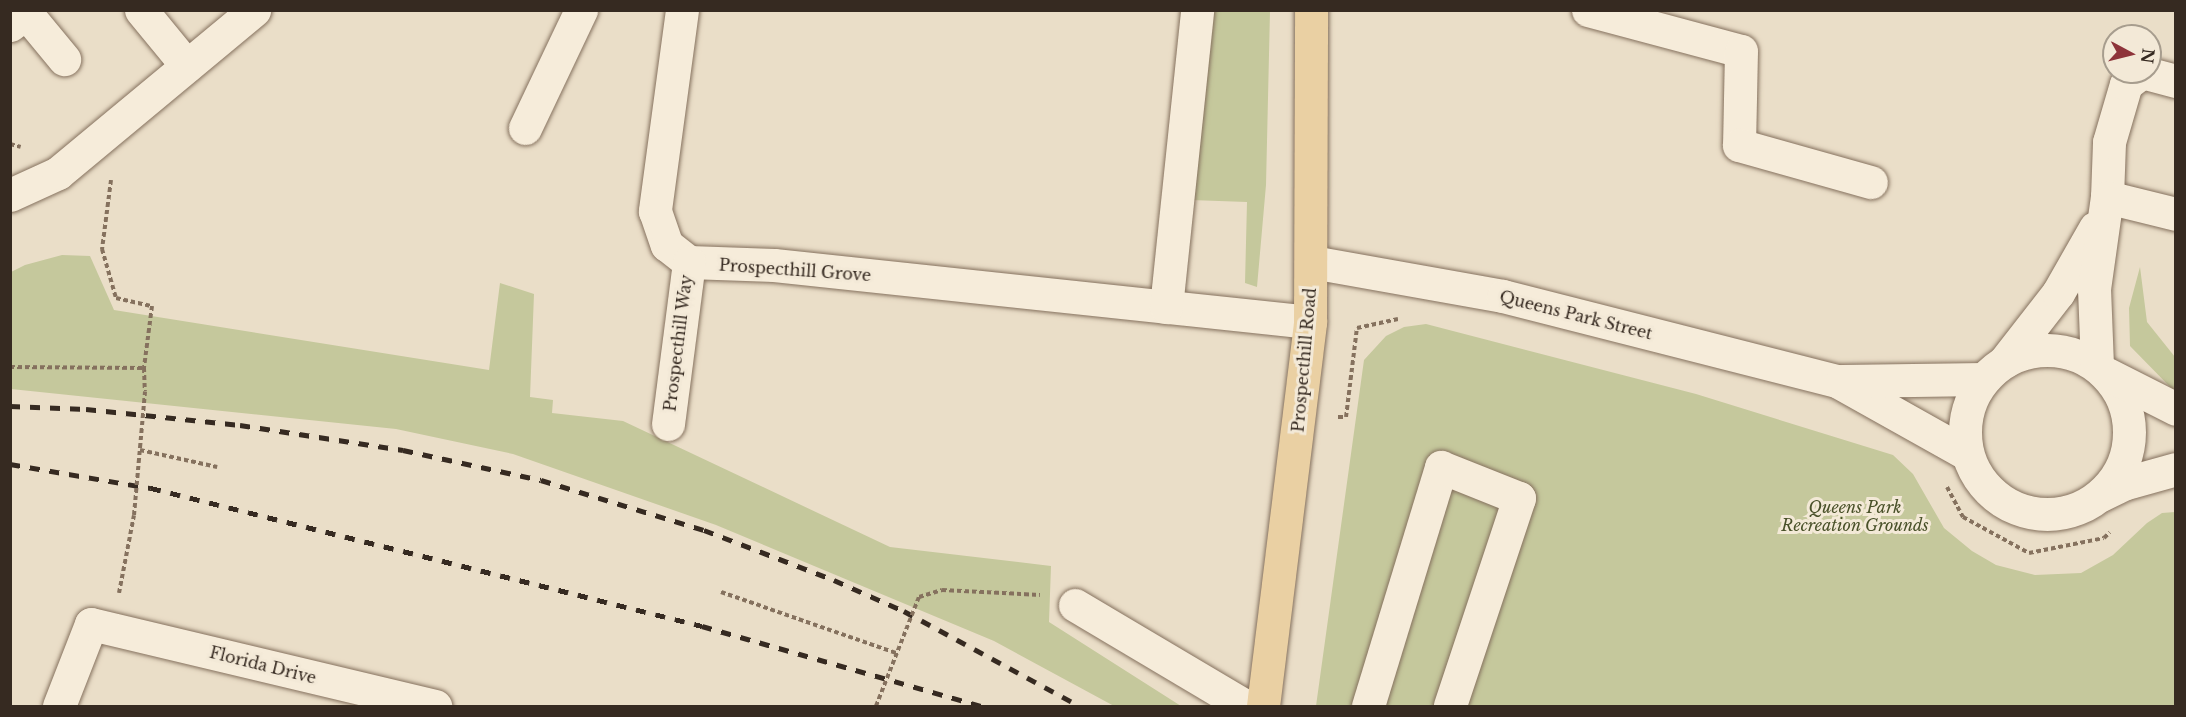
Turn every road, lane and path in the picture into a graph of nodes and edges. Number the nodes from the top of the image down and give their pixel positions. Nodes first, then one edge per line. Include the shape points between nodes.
1 (141, 10) edge
2 (254, 10) edge
3 (581, 10) edge
4 (682, 10) edge
5 (1197, 10) edge
6 (1311, 10) edge
7 (1588, 10) edge
8 (10, 25) edge
9 (64, 59) dead end
10 (187, 66) junction
11 (2175, 81) edge
12 (525, 128) dead end
13 (112, 168) dead end
14 (1871, 182) dead end
15 (10, 195) edge
16 (2104, 206) junction
17 (2175, 214) edge
18 (689, 262) junction
19 (1312, 262) junction
20 (1166, 307) junction
21 (1399, 318) dead end
22 (1311, 322) junction
23 (10, 367) edge
24 (144, 368) junction
25 (1994, 370) junction
26 (2101, 370) junction
27 (1837, 381) junction
28 (2175, 409) edge
29 (1300, 414) junction
30 (668, 424) dead end
31 (140, 450) junction
32 (1967, 454) junction
33 (217, 467) dead end
34 (2175, 469) edge
35 (1946, 486) dead end
36 (2099, 497) junction
37 (2111, 530) dead end
38 (721, 592) dead end
39 (119, 596) dead end
40 (1076, 605) joint
41 (896, 653) junction
42 (59, 706) edge
43 (435, 706) edge
44 (876, 706) edge
45 (1245, 706) edge
46 (1263, 706) edge
47 (1368, 706) edge
48 (1450, 706) edge

1 - 10 street
2 - 10 street
3 - 12 street
4 - 18 street via 655,211 666,245
5 - 20 street
6 - 19 main road, Prospecthill Road
7 - 14 street via 1741,51 1739,145
8 - 9 street via 26,13
10 - 15 street via 58,173
11 - 16 street via 2142,72 2126,84 2109,142
13 - 24 path via 102,249 116,298 152,306
16 - 17 street
16 - 25 street via 2058,293
16 - 26 street via 2094,289
18 - 20 street, Prospecthill Grove via 774,265
18 - 30 street, Prospecthill Way
19 - 22 main road, Prospecthill Road
19 - 27 street, Queens Park Street via 1503,296
20 - 22 street, Prospecthill Grove
21 - 29 path via 1357,328 1346,417
22 - 29 main road, Prospecthill Road
23 - 24 path
24 - 31 path, bridge via 146,392
25 - 26 street via 2029,351 2057,350 2083,357
25 - 27 street, Queens Park Street
25 - 32 street via 1971,401 1964,428
26 - 28 street
26 - 36 street via 2121,395 2129,422 2128,450 2117,476
27 - 32 street, Queens Park Street
29 - 46 main road, Prospecthill Road
31 - 33 path
31 - 39 path, bridge via 134,515
32 - 36 street via 1978,479 1997,498 2021,511 2048,515 2075,510
34 - 36 street via 2126,483
35 - 37 path via 1963,517 2029,553 2104,538
38 - 41 path
40 - 41 path, bridge via 1030,593 942,590 919,597
40 - 45 street
41 - 44 path, bridge
42 - 43 street, Florida Drive via 91,624
47 - 48 street via 1441,468 1519,498

